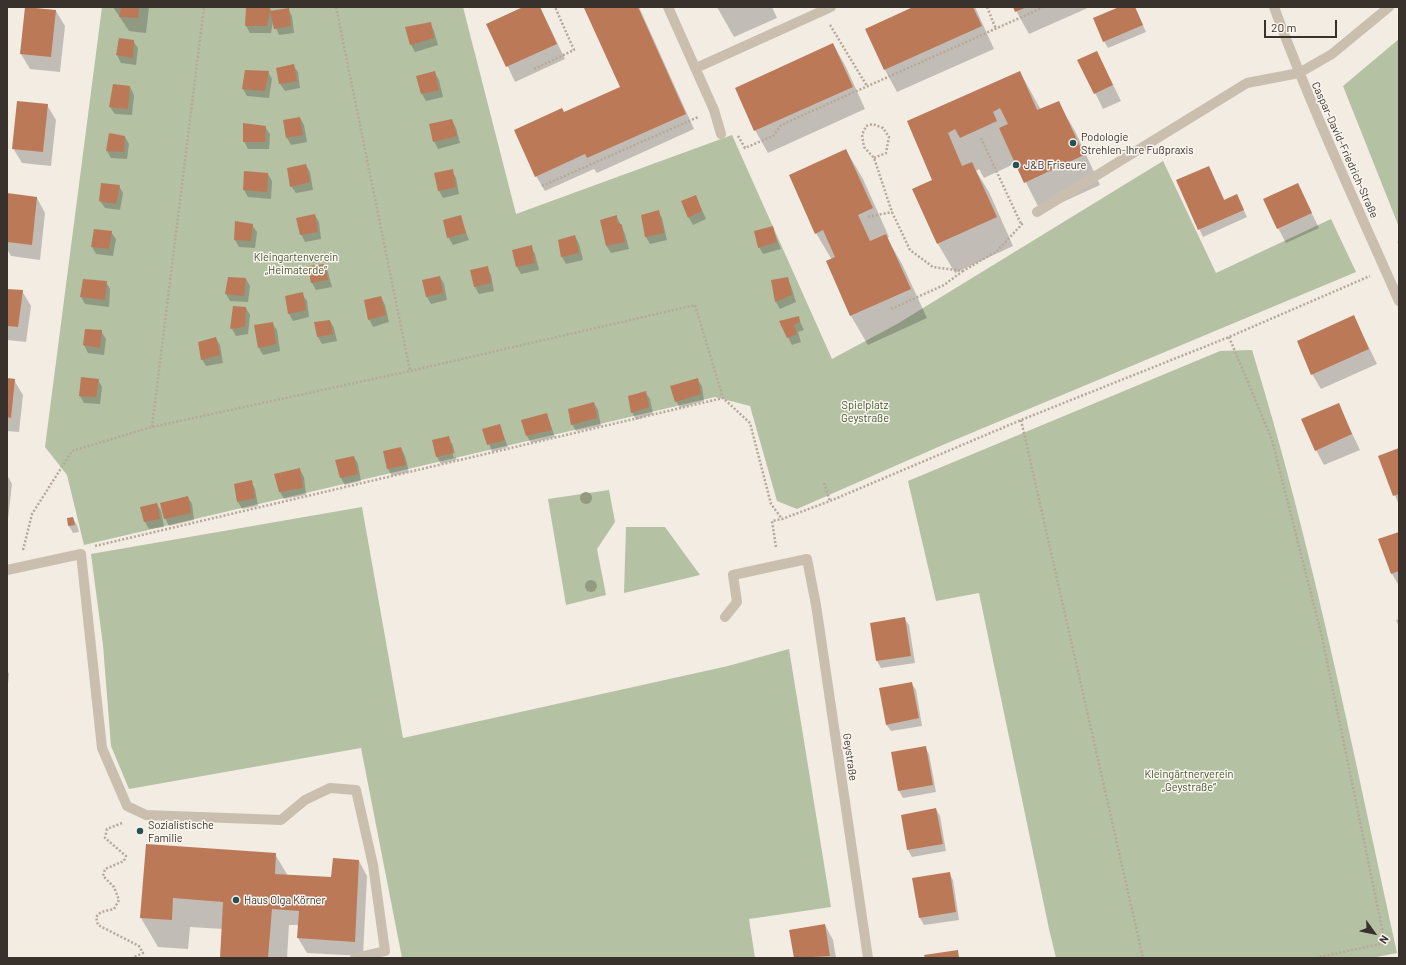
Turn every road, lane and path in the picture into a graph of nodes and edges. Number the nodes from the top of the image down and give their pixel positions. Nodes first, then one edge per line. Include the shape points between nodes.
1 (204, 7) edge
2 (336, 7) edge
3 (555, 7) edge
4 (668, 7) edge
5 (831, 7) edge
6 (987, 7) edge
7 (1044, 7) edge
8 (1274, 7) edge
9 (1389, 7) edge
10 (821, 12) junction
11 (996, 29) junction
12 (696, 68) junction
13 (534, 69) dead end
14 (1299, 73) junction
15 (867, 86) junction
16 (714, 110) junction
17 (720, 134) joint
18 (981, 138) dead end
19 (874, 158) junction
20 (542, 186) dead end
21 (892, 212) junction
22 (1037, 212) joint
23 (868, 217) dead end
24 (1021, 224) junction
25 (1399, 241) edge
26 (1399, 245) edge
27 (1385, 269) junction
28 (963, 271) junction
29 (1399, 301) edge
30 (891, 309) dead end
31 (1229, 337) junction
32 (410, 371) junction
33 (723, 398) junction
34 (1021, 420) junction
35 (152, 427) junction
36 (824, 483) dead end
37 (830, 501) junction
38 (782, 519) junction
39 (82, 554) junction
40 (780, 565) junction
41 (19, 568) junction
42 (7, 570) edge
43 (724, 617) dead end
44 (127, 806) junction
45 (132, 958) edge
46 (355, 958) edge
47 (868, 958) edge
48 (1143, 958) edge
49 (1315, 958) edge

1 - 35 path
2 - 32 path
3 - 13 path via 574,50
4 - 12 street
5 - 10 street
6 - 11 path
7 - 11 path
8 - 14 street, Caspar-David-Friedrich-Straße
9 - 14 street via 1332,54
10 - 12 street
10 - 15 path
11 - 15 path
12 - 16 street
14 - 22 street via 1246,83
14 - 27 street, Caspar-David-Friedrich-Straße via 1338,168
15 - 17 path via 781,125 773,136 745,148 735,129
16 - 17 street
16 - 20 path
18 - 24 path
19 - 19 path via 864,147 862,135 866,126 873,124 883,128 889,138 886,153
19 - 21 path
21 - 23 path
21 - 28 path via 910,250 933,267
22 - 24 path
24 - 28 path via 997,251
25 - 26 path
27 - 29 street, Caspar-David-Friedrich-Straße
27 - 31 path
28 - 30 path via 944,285
31 - 34 path
31 - 49 path via 1272,440 1322,637 1385,943
32 - 33 path via 694,305
32 - 35 path
33 - 38 path via 750,423 771,504
33 - 39 path via 92,547
34 - 37 path
34 - 48 path
35 - 41 path via 72,451 32,514
36 - 37 path
37 - 38 path
38 - 40 path via 772,521
39 - 41 street
39 - 44 street via 102,748
40 - 43 street via 733,575 737,602
40 - 47 street, Geystraße via 807,559
41 - 42 street
44 - 45 path via 121,823 107,829 105,838 126,856 124,861 105,869 103,876 114,887 119,900 114,909 101,912 96,917 98,925 139,946 143,953
44 - 46 street via 146,815 281,820 305,800 330,788 356,790 373,865 385,951

